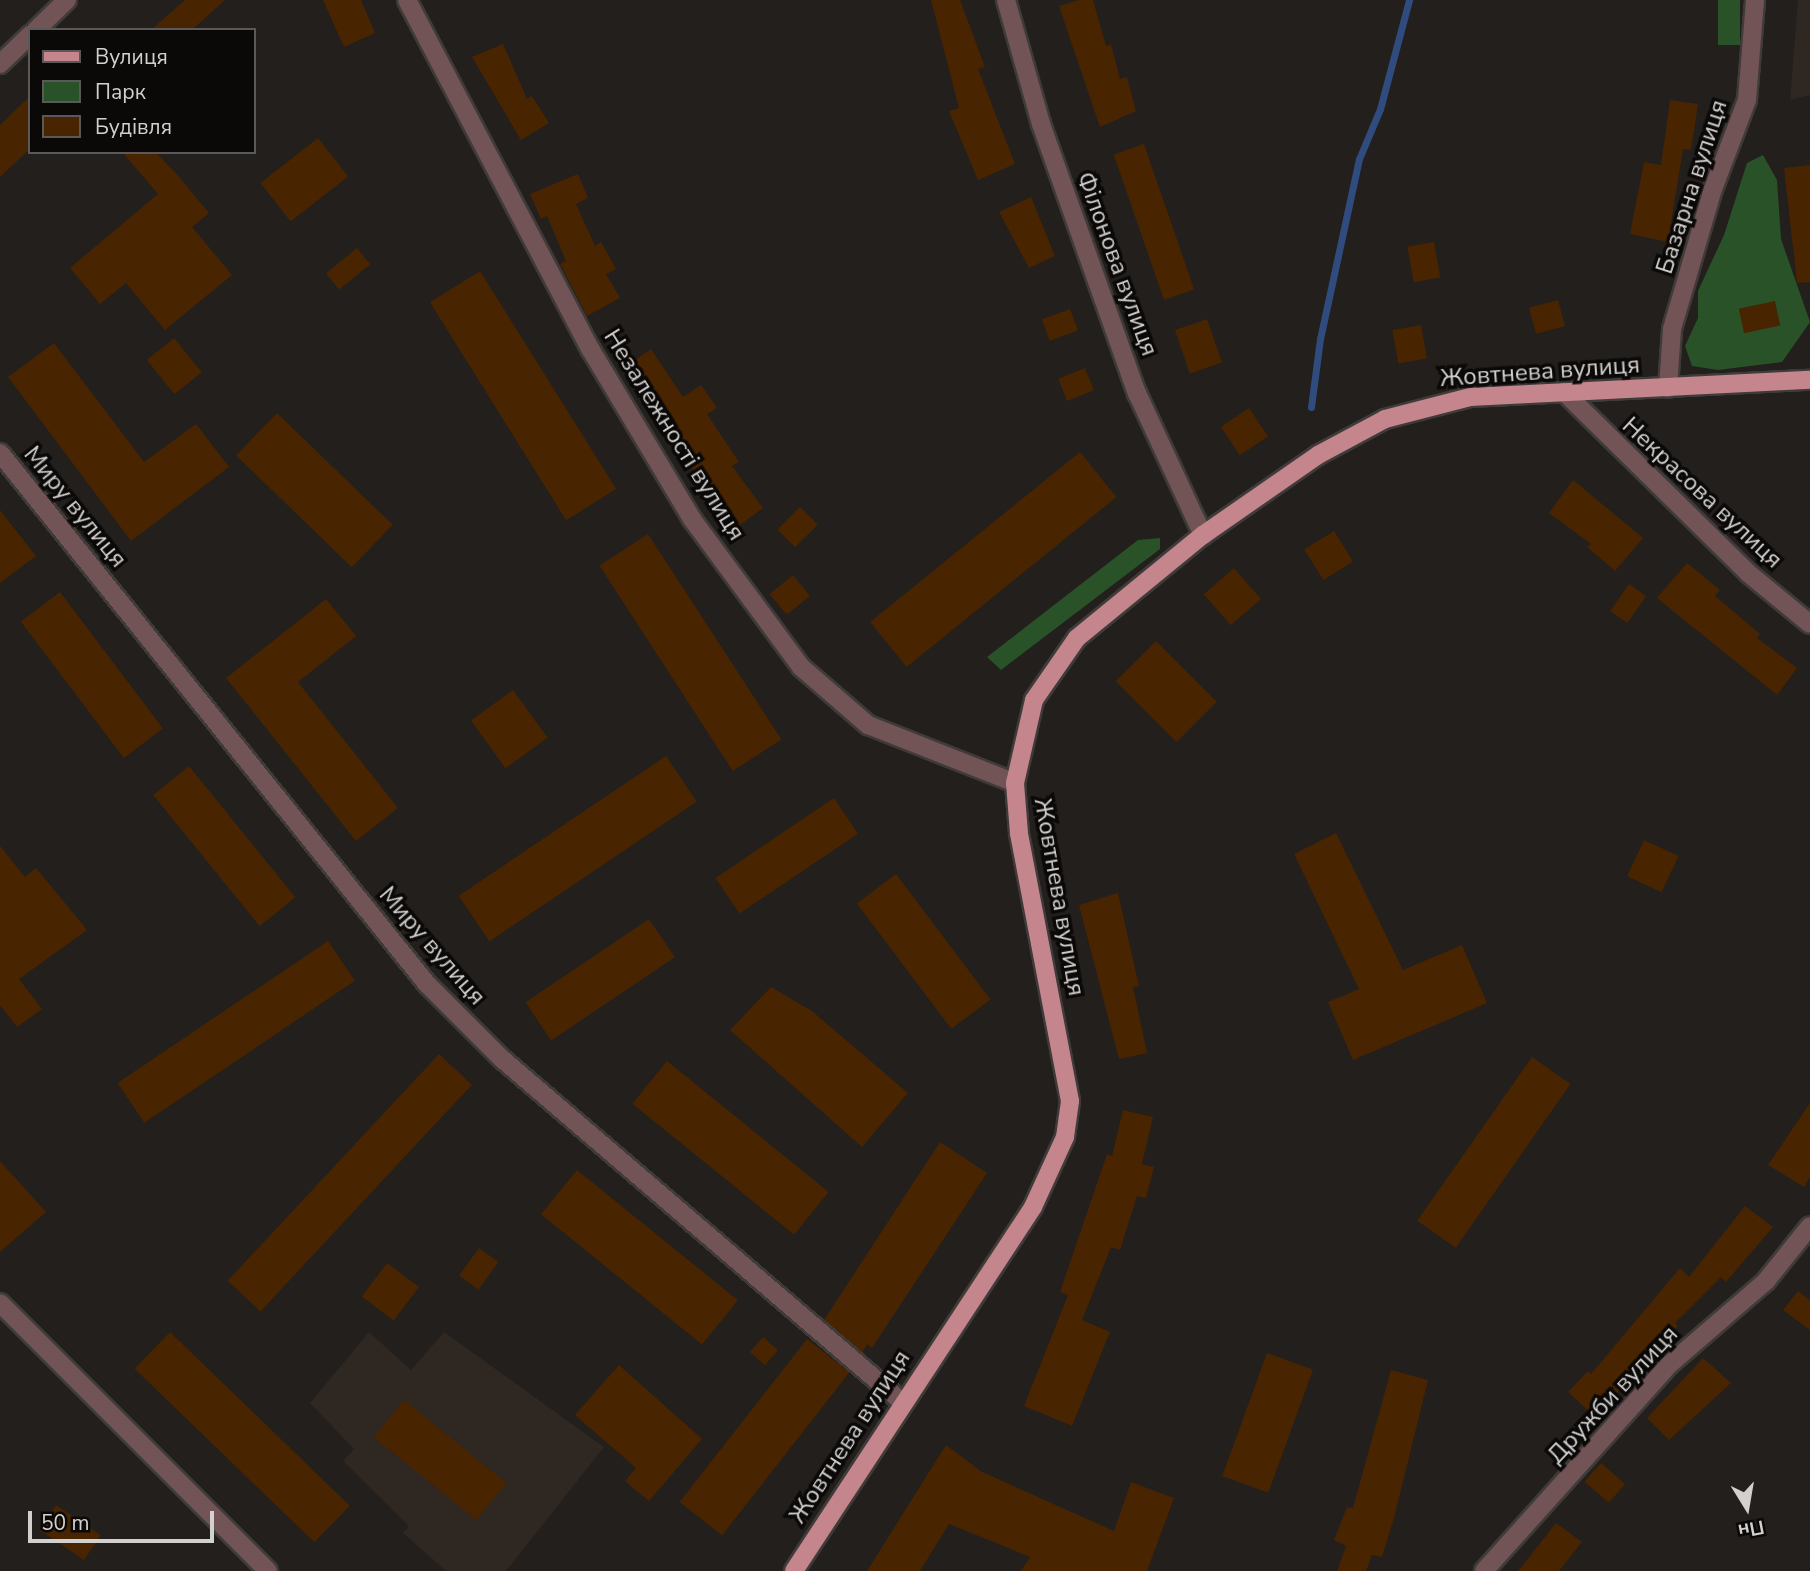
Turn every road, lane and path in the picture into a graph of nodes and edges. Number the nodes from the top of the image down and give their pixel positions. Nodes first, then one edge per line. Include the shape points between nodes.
1 (67, 0) edge
2 (407, 0) edge
3 (1006, 0) edge
4 (1755, 0) edge
5 (38, 28) edge
6 (28, 38) edge
7 (0, 64) edge
8 (1810, 380) edge
9 (1668, 388) junction
10 (1564, 392) junction
11 (0, 453) edge
12 (1203, 535) junction
13 (1810, 624) edge
14 (1016, 783) junction
15 (1810, 1226) edge
16 (3, 1313) edge
17 (901, 1401) junction
18 (268, 1571) edge
19 (794, 1571) edge
20 (1484, 1571) edge

1 - 5 street
2 - 14 street, Незалежності вулиця via 598,362 692,519 801,667 868,725
3 - 12 street, Філонова вулиця via 1041,124 1137,393
4 - 9 street, Базарна вулиця via 1747,100 1713,189 1676,316
6 - 7 street
8 - 9 main road, Жовтнева вулиця
9 - 10 main road, Жовтнева вулиця
10 - 12 main road, Жовтнева вулиця via 1469,397 1385,419 1318,455
10 - 13 street, Некрасова вулиця via 1748,573
11 - 17 street, Миру вулиця via 427,984 502,1058
12 - 14 main road, Жовтнева вулиця via 1077,638 1034,699
14 - 17 main road, Жовтнева вулиця via 1019,833 1070,1101 1065,1137 1033,1207
15 - 20 street, Дружби вулиця via 1766,1281 1670,1364
16 - 18 street
17 - 19 main road, Жовтнева вулиця

